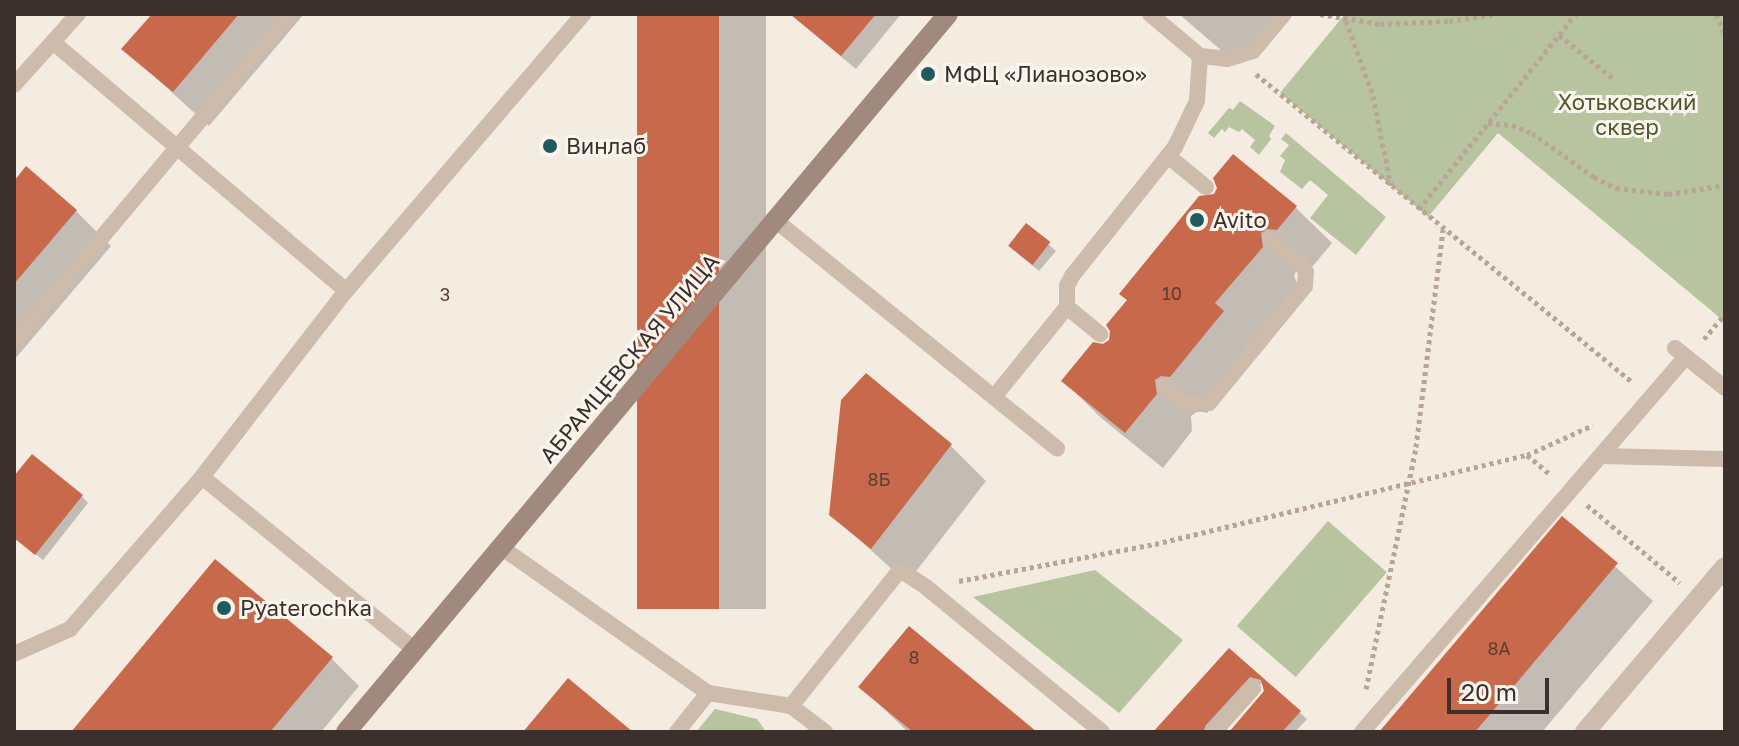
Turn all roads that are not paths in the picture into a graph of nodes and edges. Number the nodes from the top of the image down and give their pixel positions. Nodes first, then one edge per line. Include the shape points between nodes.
1 (78, 14) edge
2 (289, 14) edge
3 (583, 14) edge
4 (948, 14) edge
5 (1150, 14) edge
6 (1284, 14) edge
7 (54, 43) junction
8 (1200, 56) junction
9 (14, 85) edge
10 (176, 146) junction
11 (1168, 156) junction
12 (1206, 187) dead end
13 (775, 220) junction
14 (1270, 239) dead end
15 (346, 291) junction
16 (1067, 307) junction
17 (1100, 334) dead end
18 (14, 342) edge
19 (1164, 386) dead end
20 (1725, 388) edge
21 (994, 397) junction
22 (1057, 448) dead end
23 (1601, 456) junction
24 (1725, 459) edge
25 (202, 477) junction
26 (501, 547) junction
27 (1725, 567) edge
28 (415, 650) junction
29 (14, 654) edge
30 (1253, 688) dead end
31 (708, 693) junction
32 (791, 706) junction
33 (346, 732) edge
34 (677, 732) edge
35 (825, 732) edge
36 (1102, 732) edge
37 (1214, 732) edge
38 (1362, 732) edge
39 (1585, 732) edge

1 - 7 lane
2 - 10 lane
3 - 15 lane
4 - 13 street, АБРАМЦЕВСКАЯ УЛИЦА
5 - 8 lane
6 - 8 lane via 1253,51 1227,59
7 - 9 lane
7 - 10 lane
8 - 11 lane via 1197,101
10 - 15 lane
10 - 18 lane
11 - 12 lane
11 - 16 lane via 1072,276
13 - 21 lane
13 - 26 street, АБРАМЦЕВСКАЯ УЛИЦА
14 - 19 lane via 1301,264 1305,286 1209,403 1187,405
15 - 25 lane
16 - 17 lane
16 - 21 lane
20 - 23 lane via 1680,352 1652,398
21 - 22 lane
23 - 24 lane
23 - 38 lane
25 - 28 lane
25 - 29 lane via 70,629
26 - 28 street, АБРАМЦЕВСКАЯ УЛИЦА
26 - 31 lane
27 - 39 street
28 - 33 street, АБРАМЦЕВСКАЯ УЛИЦА
30 - 37 lane
31 - 32 lane
31 - 34 lane
32 - 35 lane
32 - 36 lane via 900,570

